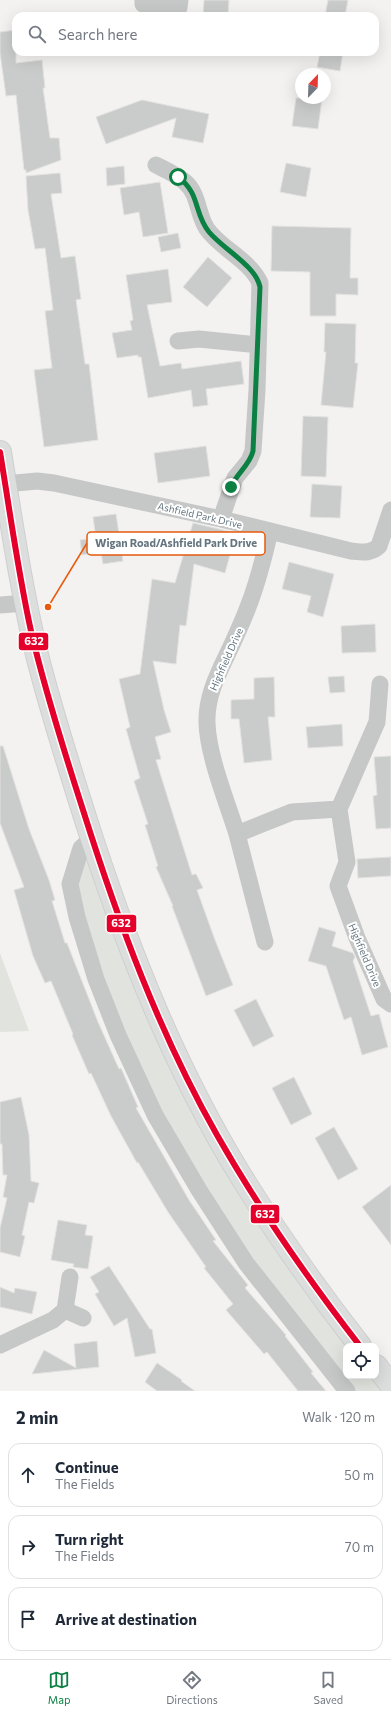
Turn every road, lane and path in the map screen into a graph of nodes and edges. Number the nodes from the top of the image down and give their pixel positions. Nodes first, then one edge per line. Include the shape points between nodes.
1 (143, 0) edge
2 (180, 0) edge
3 (156, 165) dead end
4 (178, 341) dead end
5 (258, 345) junction
6 (0, 452) edge
7 (5, 484) junction
8 (391, 510) edge
9 (221, 519) junction
10 (270, 531) junction
11 (26, 603) junction
12 (0, 605) edge
13 (380, 684) dead end
14 (339, 809) junction
15 (237, 834) junction
16 (92, 838) junction
17 (265, 942) dead end
18 (391, 1004) edge
19 (70, 1277) dead end
20 (64, 1310) junction
21 (83, 1318) dead end
22 (358, 1343) edge
23 (0, 1344) edge
24 (379, 1370) edge
25 (391, 1385) edge
26 (347, 1391) edge

1 - 2 street via 143,4 179,8
3 - 5 street via 186,182 208,230 257,278 260,287
4 - 5 street via 199,339
5 - 9 street via 251,457 235,478
6 - 7 highway
7 - 9 street, Ashfield Park Drive via 37,481 54,483
7 - 11 highway
8 - 10 street, Ashfield Park Drive via 379,546 370,552 351,551
9 - 10 street, Ashfield Park Drive
10 - 15 street, Highfield Drive via 259,577 234,641 214,681 207,711 208,737
11 - 12 street
11 - 16 highway via 53,714
13 - 14 street via 377,722
14 - 15 street via 292,812
14 - 18 street, Highfield Drive via 347,862 338,886 357,938 384,999
15 - 17 street, Highfield Drive
16 - 22 highway via 123,929 157,1015 196,1096 243,1179 289,1249
16 - 26 street via 82,848 70,884 76,917 118,1035 155,1116 237,1250
19 - 20 street
20 - 21 street
20 - 23 street via 53,1320
24 - 25 highway

